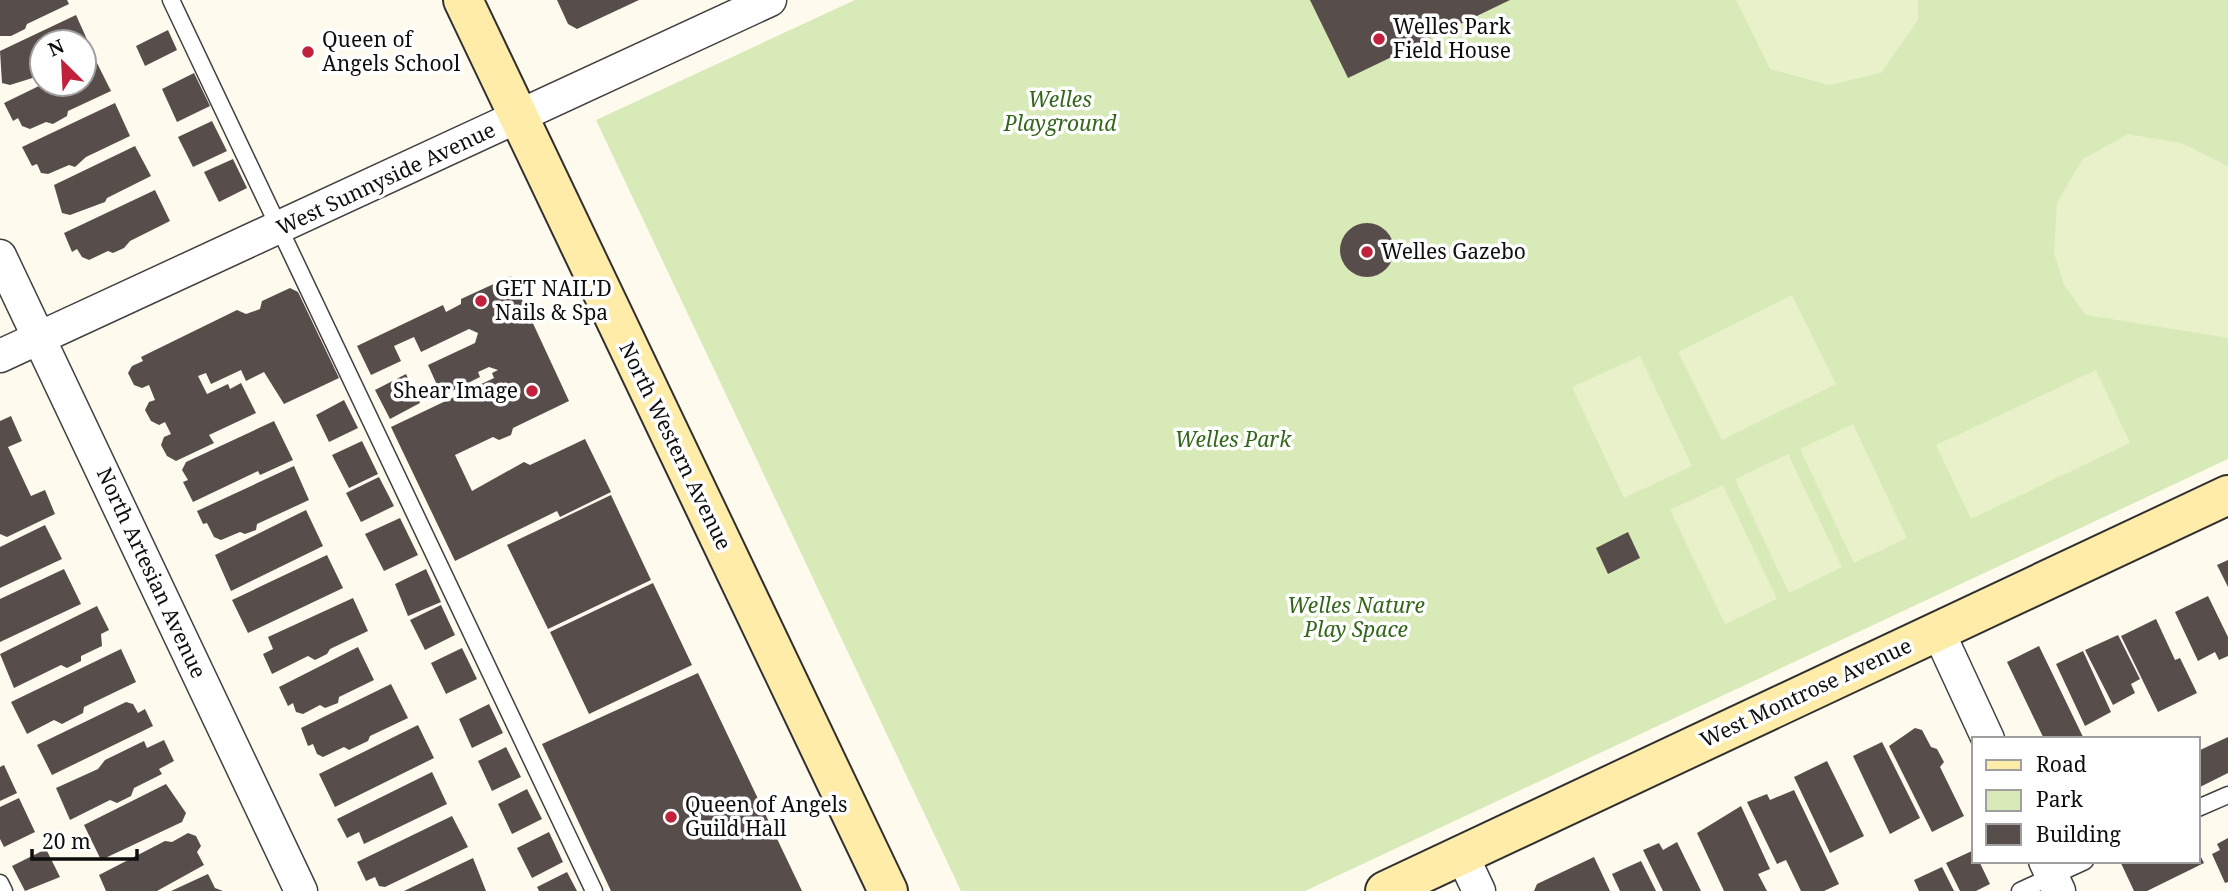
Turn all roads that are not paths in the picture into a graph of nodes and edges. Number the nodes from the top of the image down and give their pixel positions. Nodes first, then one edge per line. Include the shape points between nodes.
1 (171, 0) edge
2 (463, 0) edge
3 (764, 1) edge
4 (518, 117) junction
5 (279, 228) junction
6 (0, 256) edge
7 (39, 338) junction
8 (0, 356) edge
9 (2228, 495) edge
10 (1938, 631) junction
11 (1987, 737) edge
12 (2228, 795) edge
13 (2200, 807) edge
14 (1462, 855) junction
15 (2081, 863) edge
16 (2052, 876) edge
17 (0, 883) edge
18 (4, 891) edge
19 (301, 891) edge
20 (594, 891) edge
21 (888, 891) edge
22 (1385, 891) edge
23 (1479, 891) edge
24 (2020, 891) edge

1 - 5 lane
2 - 4 main road, North Western Avenue
3 - 4 street, West Sunnyside Avenue
4 - 5 street, West Sunnyside Avenue
4 - 21 main road, North Western Avenue
5 - 7 street, West Sunnyside Avenue
5 - 20 lane
6 - 7 street, North Artesian Avenue
7 - 8 street, West Sunnyside Avenue
7 - 19 street, North Artesian Avenue
9 - 10 main road, West Montrose Avenue
10 - 11 street
10 - 14 main road, West Montrose Avenue
12 - 13 lane
14 - 22 main road, West Montrose Avenue
14 - 23 street
15 - 16 lane
16 - 24 lane
17 - 18 lane

